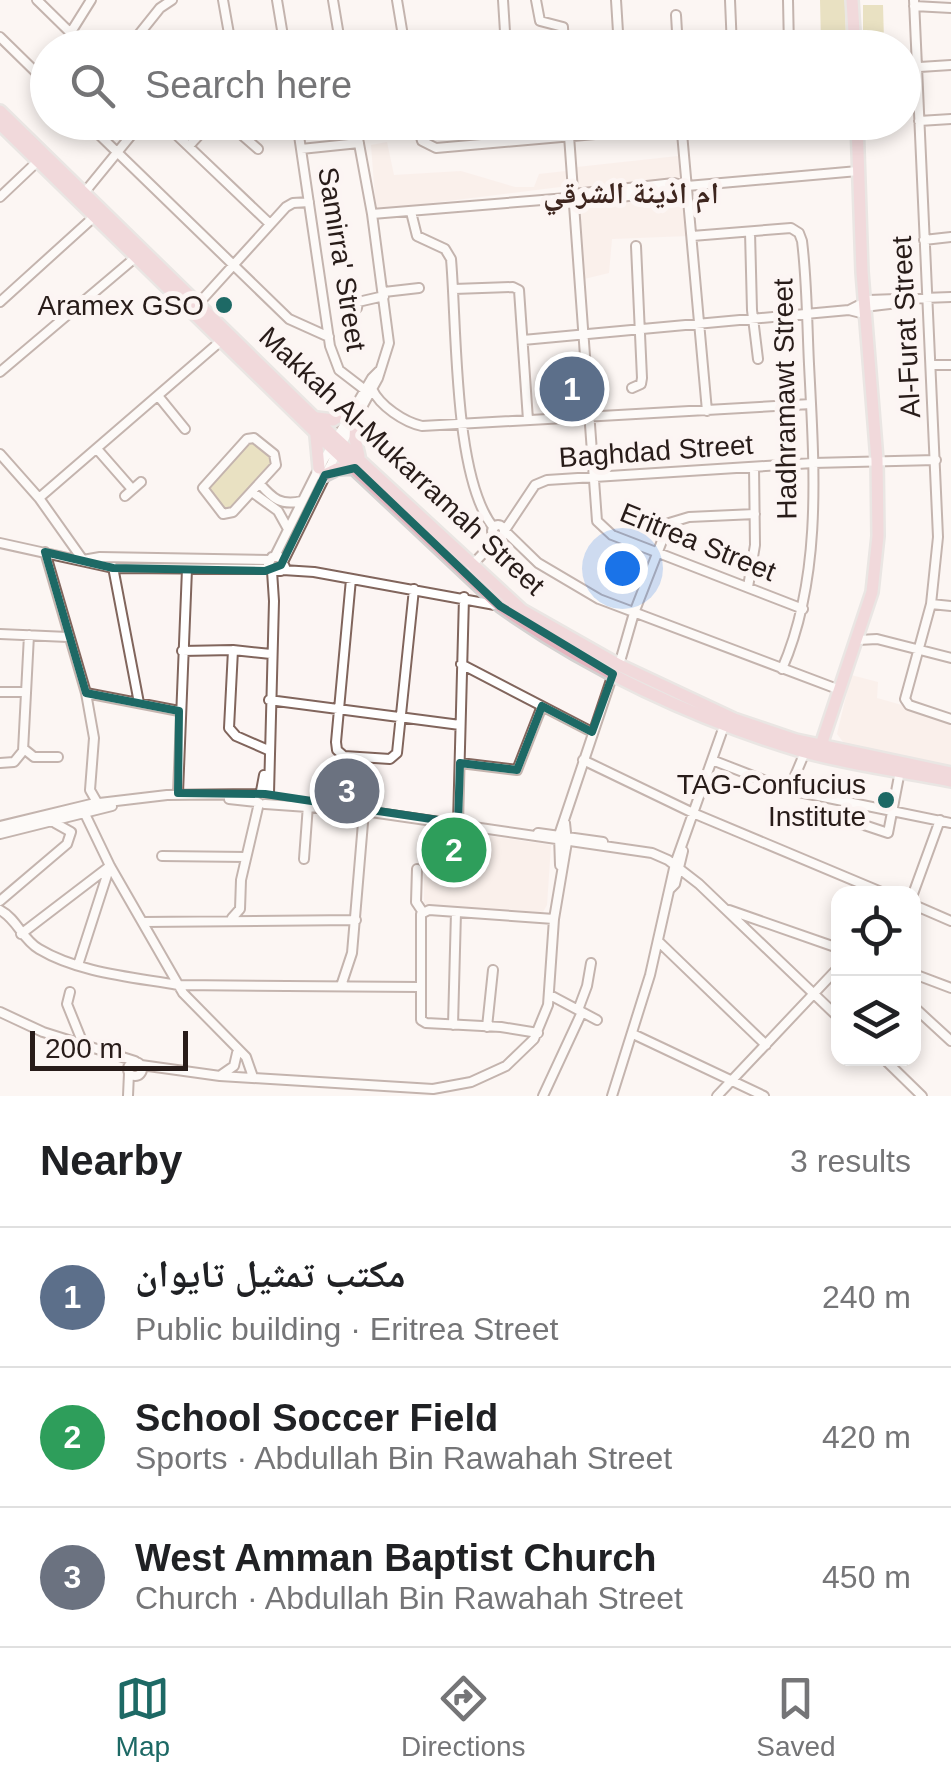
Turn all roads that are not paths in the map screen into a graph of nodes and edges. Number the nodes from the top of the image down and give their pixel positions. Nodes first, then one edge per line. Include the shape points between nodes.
1 (37, 0) edge
2 (91, 0) edge
3 (172, 0) edge
4 (222, 0) edge
5 (277, 0) edge
6 (333, 0) edge
7 (397, 0) edge
8 (504, 0) edge
9 (536, 0) edge
10 (616, 0) edge
11 (730, 0) edge
12 (788, 0) edge
13 (852, 0) edge
14 (914, 3) edge
15 (951, 8) edge
16 (676, 15) dead end
17 (69, 30) edge
18 (72, 30) edge
19 (142, 30) edge
20 (228, 30) edge
21 (282, 30) edge
22 (338, 30) edge
23 (402, 30) edge
24 (505, 30) edge
25 (562, 30) edge
26 (618, 30) edge
27 (677, 30) edge
28 (731, 30) edge
29 (789, 30) edge
30 (853, 30) edge
31 (915, 30) edge
32 (0, 37) edge
33 (951, 65) edge
34 (30, 66) edge
35 (921, 68) edge
36 (0, 111) edge
37 (951, 119) edge
38 (921, 121) edge
39 (0, 124) edge
40 (104, 140) edge
41 (127, 140) edge
42 (182, 140) edge
43 (194, 140) edge
44 (248, 140) edge
45 (300, 140) edge
46 (358, 140) edge
47 (422, 140) edge
48 (519, 140) edge
49 (569, 140) edge
50 (683, 140) edge
51 (857, 140) edge
52 (919, 140) edge
53 (359, 143) junction
54 (189, 146) junction
55 (258, 149) dead end
56 (301, 149) junction
57 (117, 153) junction
58 (38, 161) junction
59 (858, 171) junction
60 (687, 186) junction
61 (84, 193) junction
62 (0, 198) edge
63 (572, 198) junction
64 (309, 202) junction
65 (409, 212) junction
66 (94, 216) junction
67 (372, 216) junction
68 (270, 224) junction
69 (750, 232) junction
70 (692, 236) junction
71 (951, 236) edge
72 (924, 240) junction
73 (636, 246) dead end
74 (136, 258) junction
75 (234, 265) junction
76 (419, 288) dead end
77 (454, 289) junction
78 (384, 294) junction
79 (951, 297) edge
80 (927, 299) junction
81 (0, 302) edge
82 (200, 304) junction
83 (866, 305) junction
84 (356, 308) dead end
85 (806, 313) junction
86 (752, 318) junction
87 (700, 322) junction
88 (641, 328) junction
89 (582, 333) junction
90 (329, 337) junction
91 (222, 340) junction
92 (523, 340) junction
93 (758, 359) dead end
94 (951, 364) edge
95 (931, 365) junction
96 (0, 372) edge
97 (632, 388) dead end
98 (370, 394) junction
99 (159, 397) junction
100 (811, 404) junction
101 (707, 411) junction
102 (355, 413) junction
103 (316, 418) junction
104 (589, 418) junction
105 (528, 420) junction
106 (463, 424) junction
107 (186, 430) dead end
108 (314, 432) junction
109 (336, 445) junction
110 (98, 449) junction
111 (0, 454) edge
112 (877, 460) junction
113 (936, 460) junction
114 (812, 463) junction
115 (358, 464) junction
116 (754, 468) junction
117 (322, 471) junction
118 (593, 476) junction
119 (141, 482) dead end
120 (260, 484) junction
121 (252, 492) junction
122 (39, 498) junction
123 (303, 501) junction
124 (755, 514) junction
125 (288, 529) junction
126 (500, 532) junction
127 (951, 536) edge
128 (938, 537) junction
129 (0, 543) edge
130 (45, 552) junction
131 (658, 553) junction
132 (83, 560) junction
133 (112, 562) junction
134 (278, 565) junction
135 (471, 566) junction
136 (187, 569) junction
137 (351, 579) junction
138 (748, 587) junction
139 (414, 589) junction
140 (464, 597) junction
141 (931, 604) junction
142 (500, 606) junction
143 (951, 606) edge
144 (803, 608) junction
145 (634, 613) junction
146 (0, 634) edge
147 (28, 635) junction
148 (859, 635) junction
149 (68, 637) junction
150 (918, 649) junction
151 (233, 650) junction
152 (182, 651) junction
153 (271, 654) junction
154 (951, 658) edge
155 (462, 664) junction
156 (616, 670) junction
157 (782, 670) junction
158 (840, 690) junction
159 (0, 692) edge
160 (26, 692) junction
161 (86, 694) junction
162 (269, 700) junction
163 (139, 703) junction
164 (542, 706) junction
165 (338, 709) junction
166 (179, 711) junction
167 (832, 716) junction
168 (401, 717) junction
169 (951, 719) edge
170 (460, 725) junction
171 (724, 726) junction
172 (592, 732) junction
173 (796, 740) junction
174 (24, 749) junction
175 (824, 751) junction
176 (852, 751) junction
177 (805, 752) junction
178 (267, 753) junction
179 (58, 757) dead end
180 (583, 760) junction
181 (712, 760) junction
182 (0, 763) edge
183 (460, 763) junction
184 (900, 771) junction
185 (951, 773) edge
186 (90, 780) junction
187 (951, 781) edge
188 (789, 790) junction
189 (178, 794) junction
190 (263, 797) junction
191 (304, 805) junction
192 (99, 807) junction
193 (77, 808) junction
194 (364, 811) junction
195 (892, 811) junction
196 (694, 813) junction
197 (85, 814) junction
198 (831, 814) dead end
199 (940, 820) junction
200 (51, 822) junction
201 (951, 823) edge
202 (458, 824) junction
203 (0, 826) edge
204 (0, 834) edge
205 (100, 839) junction
206 (564, 839) junction
207 (162, 856) dead end
208 (246, 857) junction
209 (662, 857) junction
210 (304, 860) dead end
211 (110, 866) junction
212 (677, 866) junction
213 (417, 869) dead end
214 (699, 884) junction
215 (672, 885) junction
216 (867, 886) edge
217 (916, 886) edge
218 (0, 901) edge
219 (725, 908) junction
220 (921, 908) edge
221 (0, 910) edge
222 (456, 912) junction
223 (421, 915) junction
224 (554, 918) junction
225 (230, 920) junction
226 (356, 920) junction
227 (951, 920) edge
228 (144, 922) junction
229 (21, 934) junction
230 (658, 941) junction
231 (831, 946) edge
232 (592, 963) dead end
233 (78, 965) junction
234 (492, 970) dead end
235 (831, 976) edge
236 (919, 976) edge
237 (178, 985) junction
238 (341, 986) junction
239 (419, 986) junction
240 (951, 988) edge
241 (70, 992) dead end
242 (814, 994) junction
243 (550, 995) junction
244 (831, 1010) edge
245 (580, 1011) junction
246 (0, 1012) edge
247 (921, 1013) edge
248 (597, 1020) dead end
249 (452, 1025) junction
250 (488, 1027) junction
251 (538, 1033) junction
252 (633, 1034) junction
253 (951, 1041) edge
254 (766, 1044) junction
255 (84, 1046) junction
256 (242, 1055) junction
257 (890, 1066) edge
258 (135, 1070) junction
259 (220, 1076) junction
260 (251, 1077) junction
261 (278, 1078) junction
262 (731, 1082) junction
263 (443, 1092) edge
264 (130, 1096) edge
265 (543, 1096) edge
266 (612, 1096) edge
267 (717, 1096) edge
268 (764, 1096) edge
269 (921, 1096) edge

1 - 17 street
2 - 18 street
3 - 19 street
4 - 20 street
5 - 21 street
6 - 22 street
7 - 23 street
8 - 24 street
9 - 25 street via 540,21
10 - 26 street
11 - 28 street
12 - 29 street
13 - 30 main road
14 - 15 street
14 - 31 street, Al-Furat Street
16 - 27 street
32 - 34 street
33 - 35 street
36 - 61 main road, Makkah Al-Mukarramah Street
37 - 38 street
39 - 58 main road, Makkah Al-Mukarramah Street
40 - 57 street
41 - 57 street
42 - 54 street
43 - 54 street
44 - 55 street
45 - 56 street, Samirra' Street
46 - 53 street
47 - 48 street via 432,147
49 - 63 street, Eritrea Street
50 - 60 street
51 - 59 main road
52 - 72 street, Al-Furat Street
53 - 56 street
53 - 67 street
54 - 68 street
56 - 64 street, Samirra' Street
57 - 61 street
57 - 75 street
58 - 62 street
58 - 66 main road, Makkah Al-Mukarramah Street
59 - 60 street
59 - 83 main road
60 - 63 street
60 - 70 street
61 - 82 main road, Makkah Al-Mukarramah Street
63 - 65 street
63 - 89 street, Eritrea Street
64 - 68 street via 290,204
64 - 90 street, Samirra' Street
65 - 67 street
65 - 77 street via 417,236 449,254
66 - 74 main road, Makkah Al-Mukarramah Street
66 - 81 street
67 - 78 street
68 - 75 street
69 - 70 street, Hadhramawt Street
69 - 85 street, Hadhramawt Street via 791,228 799,234
69 - 86 street
70 - 87 street
71 - 72 street
72 - 80 street, Al-Furat Street
73 - 88 street
74 - 91 main road, Makkah Al-Mukarramah Street
74 - 96 street
75 - 82 street
75 - 90 street via 289,318
76 - 78 street
77 - 92 street via 519,290
77 - 106 street
78 - 84 street
78 - 98 street via 389,338
79 - 80 street
80 - 83 street
80 - 95 street, Al-Furat Street
82 - 103 main road, Makkah Al-Mukarramah Street
83 - 85 street
83 - 112 main road
85 - 86 street
85 - 100 street, Hadhramawt Street
86 - 87 street
86 - 93 street
87 - 88 street
87 - 101 street
88 - 89 street
88 - 97 street via 642,382
89 - 92 street
89 - 104 street, Eritrea Street
90 - 98 street, Samirra' Street via 339,370
91 - 99 street
91 - 108 main road, Makkah Al-Mukarramah Street
92 - 105 street
94 - 95 street
95 - 113 street, Al-Furat Street
98 - 102 street
98 - 106 street, Samirra' Street via 415,425
99 - 107 street
99 - 110 street
100 - 101 street, Samirra' Street
100 - 114 street, Hadhramawt Street
101 - 104 street, Samirra' Street
102 - 103 main road
102 - 109 street
102 - 115 main road
103 - 109 main road, Makkah Al-Mukarramah Street
104 - 105 street, Samirra' Street
104 - 118 street, Eritrea Street
105 - 106 street, Samirra' Street
106 - 126 street via 472,482 483,513
108 - 109 main road, Makkah Al-Mukarramah Street
108 - 117 main road
109 - 115 main road, Makkah Al-Mukarramah Street
109 - 117 street
110 - 119 street via 129,493
110 - 122 street
111 - 122 street
112 - 113 street, Baghdad Street
112 - 114 street, Baghdad Street
112 - 148 main road via 875,571
113 - 128 street, Al-Furat Street
114 - 116 street, Baghdad Street
114 - 144 street, Hadhramawt Street
115 - 117 main road
115 - 135 main road, Makkah Al-Mukarramah Street
115 - 142 main road, Makkah Al-Mukarramah Street
116 - 118 street, Baghdad Street
116 - 124 street
117 - 123 street
117 - 134 street
118 - 126 street, Baghdad Street via 538,483
118 - 131 street, Eritrea Street via 603,529
120 - 121 street
120 - 121 street via 277,461 254,438 203,488 225,515
120 - 123 street via 276,500
121 - 125 street via 278,511
122 - 132 street
123 - 125 street
124 - 131 street via 676,518
124 - 138 street
125 - 134 street
126 - 135 street, Baghdad Street
126 - 145 street via 554,574
127 - 128 street
128 - 141 street, Al-Furat Street
129 - 130 street
130 - 132 street
130 - 149 street
131 - 138 street, Eritrea Street
131 - 145 street
132 - 133 street
133 - 134 street
133 - 136 street
133 - 163 street
134 - 136 street
134 - 137 street
134 - 153 street
135 - 156 main road, Makkah Al-Mukarramah Street via 522,610
136 - 152 street
137 - 139 street
137 - 165 street
138 - 144 street, Eritrea Street
139 - 140 street
139 - 168 street
140 - 142 street
140 - 155 street
141 - 143 street
141 - 150 street, Al-Furat Street
142 - 156 main road, Makkah Al-Mukarramah Street via 551,642
144 - 157 street, Hadhramawt Street
145 - 156 street
145 - 157 street
146 - 147 street
147 - 149 street
147 - 160 street
148 - 150 street
148 - 158 main road
149 - 161 street
150 - 154 street
150 - 169 street, Al-Furat Street via 905,701
151 - 152 street
151 - 153 street
151 - 178 street via 230,728
152 - 166 street
153 - 162 street
155 - 164 street
155 - 170 street
156 - 171 main road, Makkah Al-Mukarramah Street
156 - 172 street
156 - 173 main road, Makkah Al-Mukarramah Street
157 - 158 street
158 - 167 main road
159 - 160 street
160 - 174 street
161 - 163 street
161 - 186 street via 94,738
162 - 165 street
162 - 178 street
163 - 166 street
164 - 172 street
164 - 183 street via 517,770
165 - 168 street
165 - 168 street via 337,750 352,757 394,757
166 - 189 street
167 - 173 main road via 816,737
167 - 175 main road
167 - 176 main road via 836,738
168 - 170 street
170 - 183 street
171 - 177 main road, Makkah Al-Mukarramah Street
171 - 181 street
172 - 180 street
173 - 175 main road, Makkah Al-Mukarramah Street
174 - 179 street
174 - 182 street via 18,760
175 - 176 main road, Makkah Al-Mukarramah Street
175 - 177 main road, Makkah Al-Mukarramah Street
175 - 184 main road, Makkah Al-Mukarramah Street
176 - 185 main road, Makkah Al-Mukarramah Street
177 - 188 street
178 - 190 street
180 - 196 street
180 - 206 street
181 - 188 street
181 - 196 street
183 - 202 street
184 - 187 main road, Makkah Al-Mukarramah Street
184 - 195 street
186 - 192 street
186 - 193 street
188 - 195 street
189 - 190 street
189 - 192 street
190 - 191 street
190 - 208 street
191 - 194 street
191 - 210 street
192 - 193 street
192 - 197 street
192 - 205 street
193 - 203 street
194 - 202 street
194 - 226 street
195 - 198 street via 886,833
195 - 199 street
196 - 212 street
196 - 216 street
197 - 200 street
197 - 205 street
199 - 201 street
199 - 217 street
200 - 204 street
200 - 218 street via 68,828 70,840
202 - 206 street
205 - 211 street
206 - 209 street
206 - 224 street
207 - 208 street
208 - 225 street via 240,910
209 - 212 street
209 - 215 street
211 - 228 street
211 - 229 street
211 - 233 street
212 - 214 street
212 - 215 street
213 - 223 street
214 - 215 street
214 - 219 street
215 - 230 street
219 - 231 street
219 - 242 street
220 - 227 street
221 - 229 street
222 - 223 street
222 - 224 street
222 - 249 street
223 - 239 street
224 - 243 street
225 - 226 street
225 - 228 street
226 - 238 street
228 - 237 street
229 - 233 street
230 - 252 street
230 - 254 street
232 - 245 street
233 - 237 street
234 - 250 street
235 - 242 street
236 - 240 street
237 - 238 street
237 - 256 street
238 - 239 street
239 - 249 street via 421,1020
241 - 255 street via 67,1004
242 - 244 street
242 - 254 street
243 - 245 street
243 - 251 street
245 - 248 street
245 - 265 street
246 - 255 street
247 - 253 street
249 - 250 street
250 - 251 street
251 - 263 street via 506,1066
252 - 262 street
252 - 266 street
254 - 262 street
255 - 258 street
256 - 259 street
256 - 260 street
256 - 261 street
257 - 269 street
258 - 259 street
258 - 264 street
259 - 260 street
260 - 261 street
261 - 263 street
262 - 267 street
262 - 268 street

